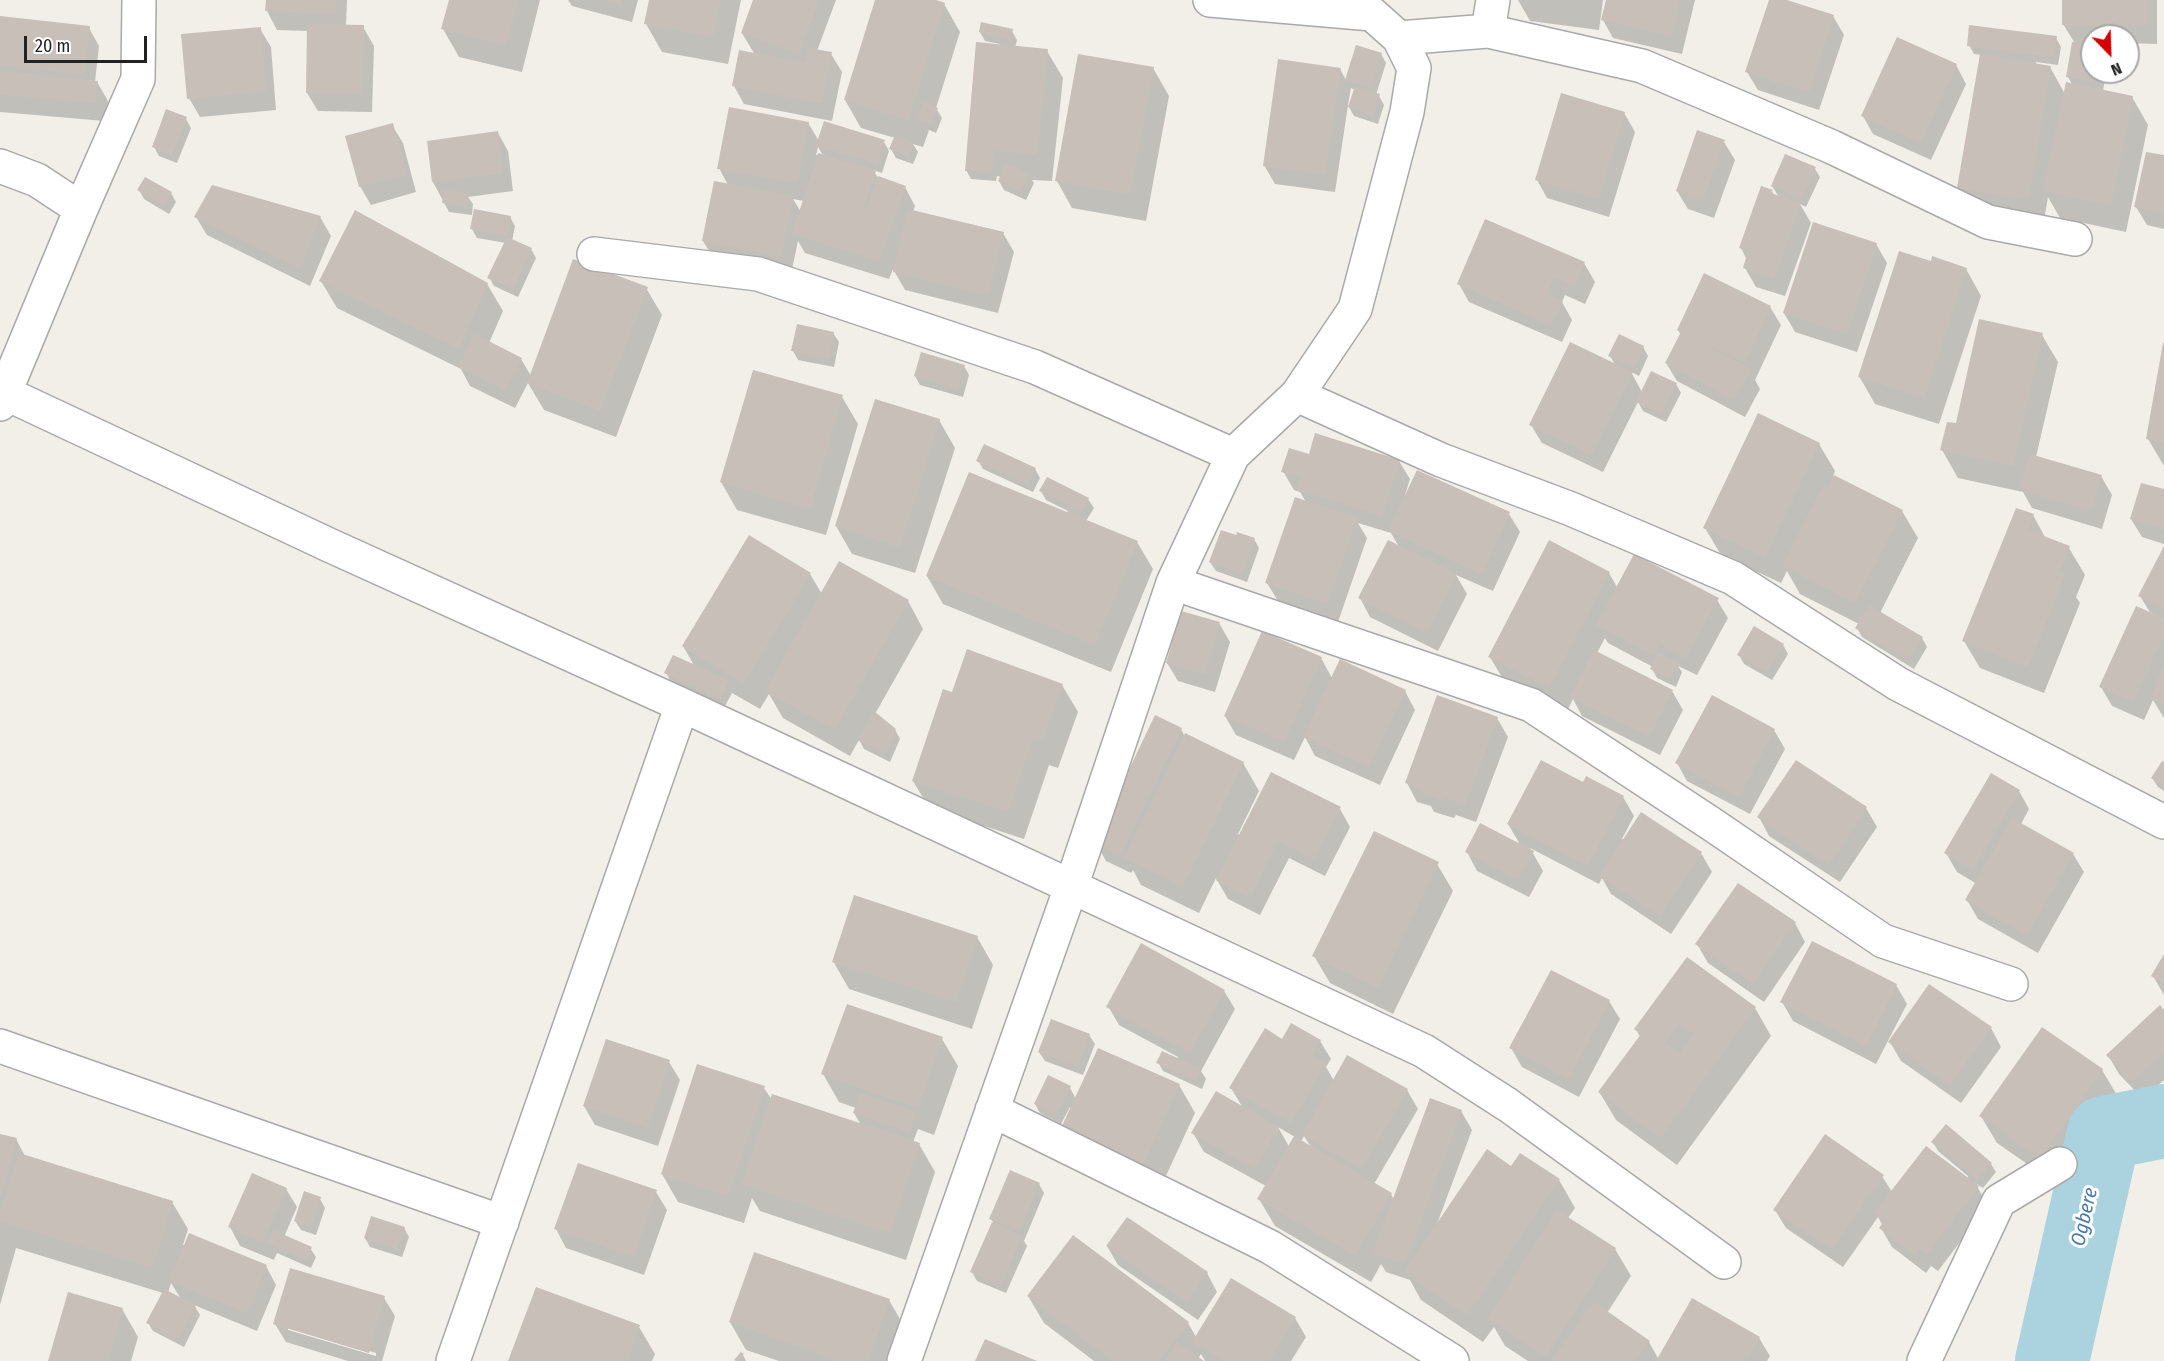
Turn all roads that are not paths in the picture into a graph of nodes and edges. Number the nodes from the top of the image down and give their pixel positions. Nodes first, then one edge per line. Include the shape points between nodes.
1 (139, 0) edge
2 (1210, 0) edge
3 (1490, 15) edge
4 (1399, 38) junction
5 (0, 166) edge
6 (81, 209) junction
7 (2075, 239) dead end
8 (594, 254) dead end
9 (1297, 395) junction
10 (2, 398) edge
11 (1233, 454) junction
12 (1173, 583) junction
13 (682, 705) junction
14 (2164, 822) edge
15 (1071, 887) junction
16 (2011, 984) dead end
17 (0, 1046) edge
18 (992, 1110) junction
19 (2060, 1164) dead end
20 (502, 1222) junction
21 (1724, 1262) dead end
22 (453, 1361) edge
23 (904, 1361) edge
24 (1452, 1361) edge
25 (1924, 1361) edge

1 - 6 street via 138,79
2 - 4 street via 1372,14
3 - 4 street
3 - 7 street via 1642,66 1832,147 1988,222
4 - 9 street via 1414,68 1407,112 1355,309
5 - 6 street via 37,180
6 - 10 street
8 - 11 street via 759,274 1035,367
9 - 11 street
9 - 14 street via 1442,460 1571,509 1733,578 1898,684
10 - 13 street
11 - 12 street
12 - 15 street
12 - 16 street via 1531,705 1883,941
13 - 15 street
13 - 20 street
15 - 18 street
15 - 21 street via 1424,1052 1508,1105
17 - 20 street
18 - 23 street
18 - 24 street via 1270,1246
19 - 25 street via 1999,1201
20 - 22 street

